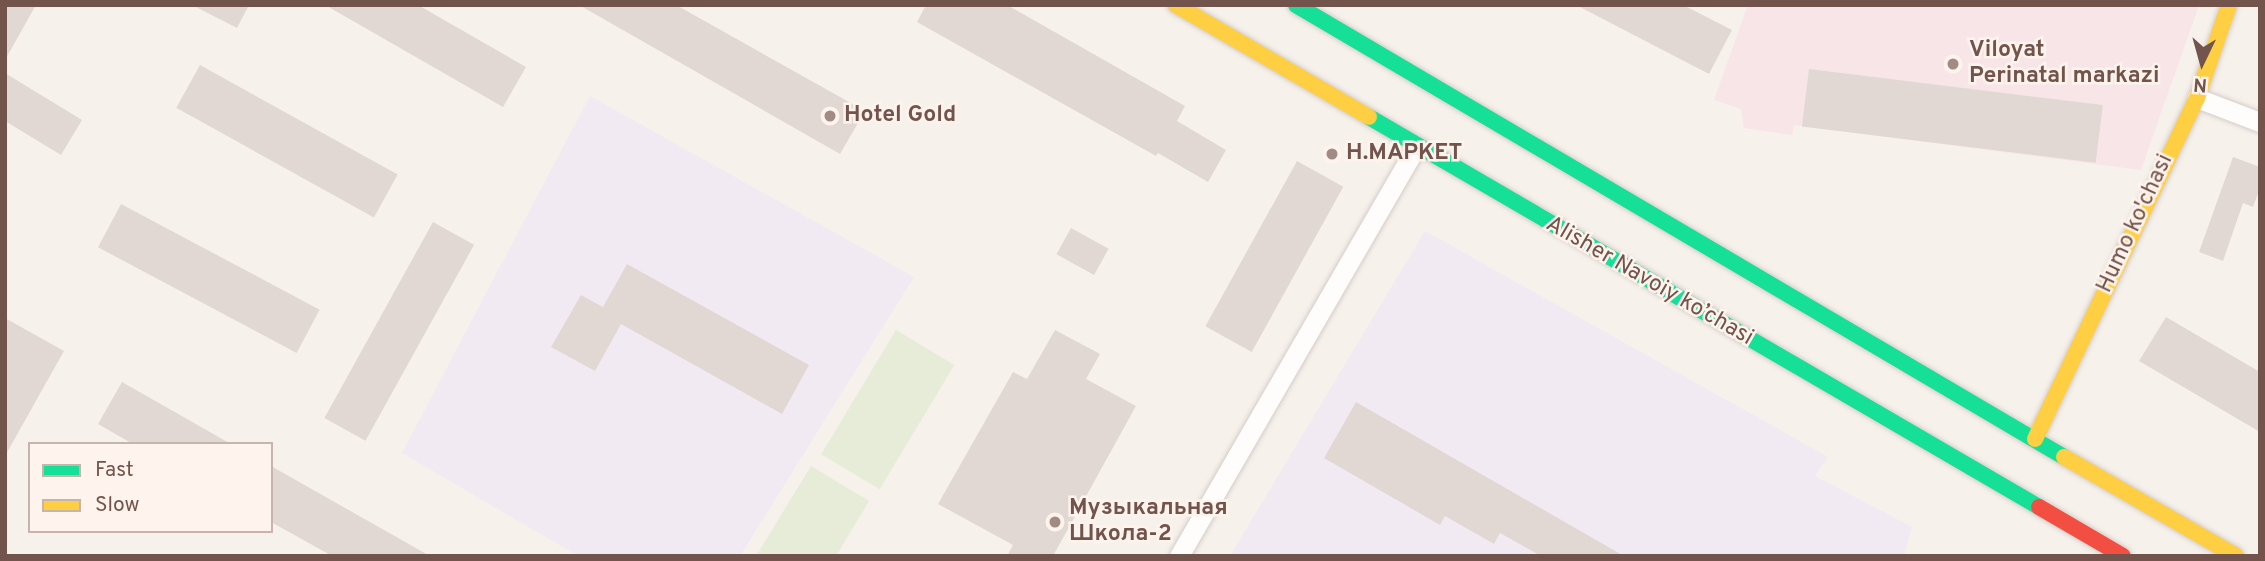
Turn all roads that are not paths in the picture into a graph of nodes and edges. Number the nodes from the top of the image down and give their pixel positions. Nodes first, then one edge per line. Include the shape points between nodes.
1 (1176, 5) edge
2 (1296, 5) edge
3 (2229, 5) edge
4 (2197, 98) junction
5 (2260, 122) edge
6 (1416, 147) junction
7 (2035, 439) junction
8 (2093, 549) edge
9 (1179, 556) edge
10 (2123, 556) edge
11 (2235, 556) edge

1 - 6 main road, Alisher Navoiy ko’chasi
2 - 7 main road
3 - 4 main road, Humo ko'chasi
4 - 5 street
4 - 7 main road, Humo ko'chasi
6 - 8 main road, Alisher Navoiy ko’chasi
6 - 9 street
7 - 11 main road
8 - 10 main road, Alisher Navoiy ko’chasi

